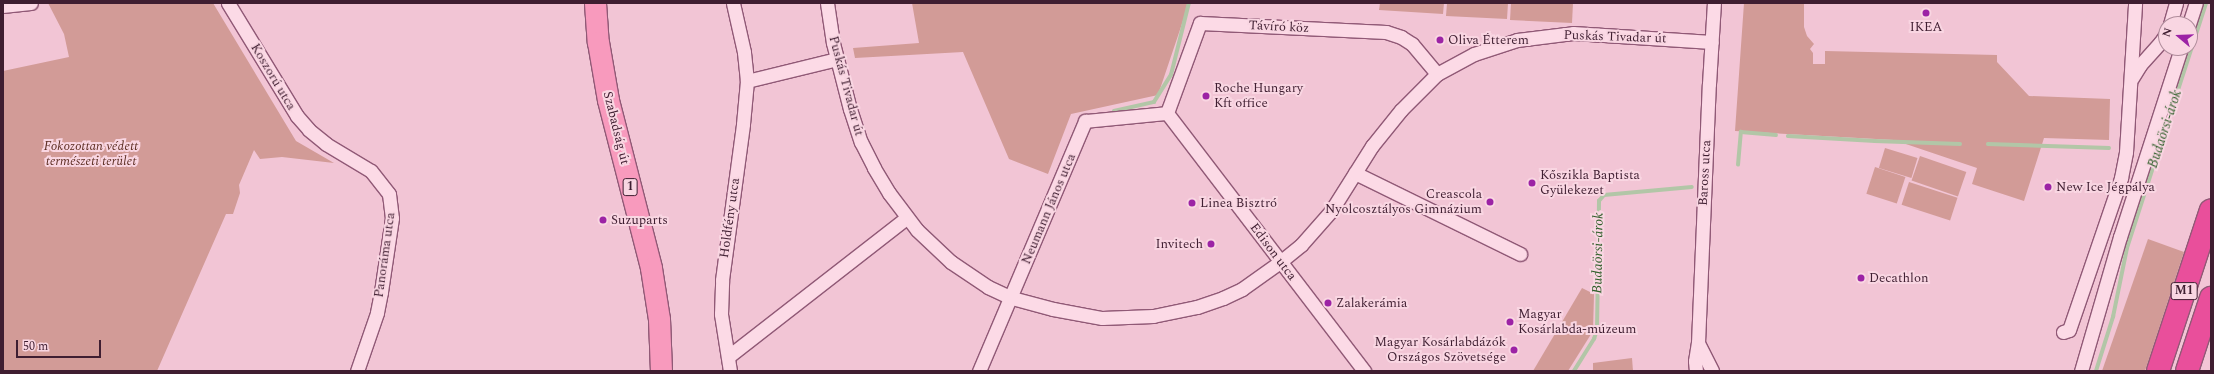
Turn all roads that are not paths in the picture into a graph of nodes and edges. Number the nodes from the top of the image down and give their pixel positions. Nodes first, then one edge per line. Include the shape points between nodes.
1 (31, 3) edge
2 (228, 3) edge
3 (595, 3) edge
4 (733, 3) edge
5 (827, 3) edge
6 (1714, 3) edge
7 (2135, 3) edge
8 (2176, 3) edge
9 (2196, 3) edge
10 (3, 6) edge
11 (2172, 16) edge
12 (2192, 16) edge
13 (1712, 42) junction
14 (2158, 45) edge
15 (2178, 56) edge
16 (837, 60) junction
17 (1437, 74) junction
18 (2132, 80) junction
19 (747, 81) junction
20 (1167, 113) junction
21 (326, 144) joint
22 (1355, 173) junction
23 (2211, 210) edge
24 (906, 218) junction
25 (1520, 254) dead end
26 (1280, 262) junction
27 (1012, 298) junction
28 (2211, 298) edge
29 (2063, 332) dead end
30 (1698, 343) junction
31 (729, 356) junction
32 (357, 371) edge
33 (661, 371) edge
34 (730, 371) edge
35 (979, 371) edge
36 (1364, 371) edge
37 (1696, 371) edge
38 (1712, 371) edge
39 (2082, 371) edge
40 (2158, 371) edge
41 (2187, 371) edge

1 - 10 street
2 - 21 street, Koszorú utca via 297,116
3 - 33 main road, Szabadság út / 1 via 598,42 608,100 651,268 659,319
4 - 19 street, Holdfény utca via 744,52
5 - 16 street, Puskás Tivadar út
6 - 13 street, Baross utca
7 - 18 street
8 - 11 street
9 - 12 street
13 - 17 street, Puskás Tivadar út via 1573,33 1517,40 1474,54
13 - 30 street, Baross utca
14 - 18 street via 2140,65
15 - 39 street via 2120,237
16 - 19 street
16 - 24 street, Puskás Tivadar út via 861,142 874,168
17 - 20 street, Távíró köz via 1412,44 1386,32 1200,23
17 - 22 street, Puskás Tivadar út via 1401,110 1372,146
18 - 29 street via 2126,152 2121,178 2069,330
19 - 31 street, Holdfény utca via 722,280 721,314
20 - 26 street, Edison utca
20 - 27 street, Neumann János utca via 1085,121
21 - 32 street, Panoráma utca via 372,171 389,194 392,205 377,313
22 - 25 street
22 - 26 street, Puskás Tivadar út via 1331,211 1301,246
23 - 40 highway, M1
24 - 27 street, Puskás Tivadar út via 951,262 988,287
24 - 31 street
26 - 27 street, Puskás Tivadar út via 1242,289 1223,298 1153,316 1102,318
26 - 36 street, Edison utca
27 - 35 street, Neumann János utca
28 - 41 highway, M1
30 - 37 street, Baross utca
30 - 38 street, Baross utca
31 - 34 street, Holdfény utca

